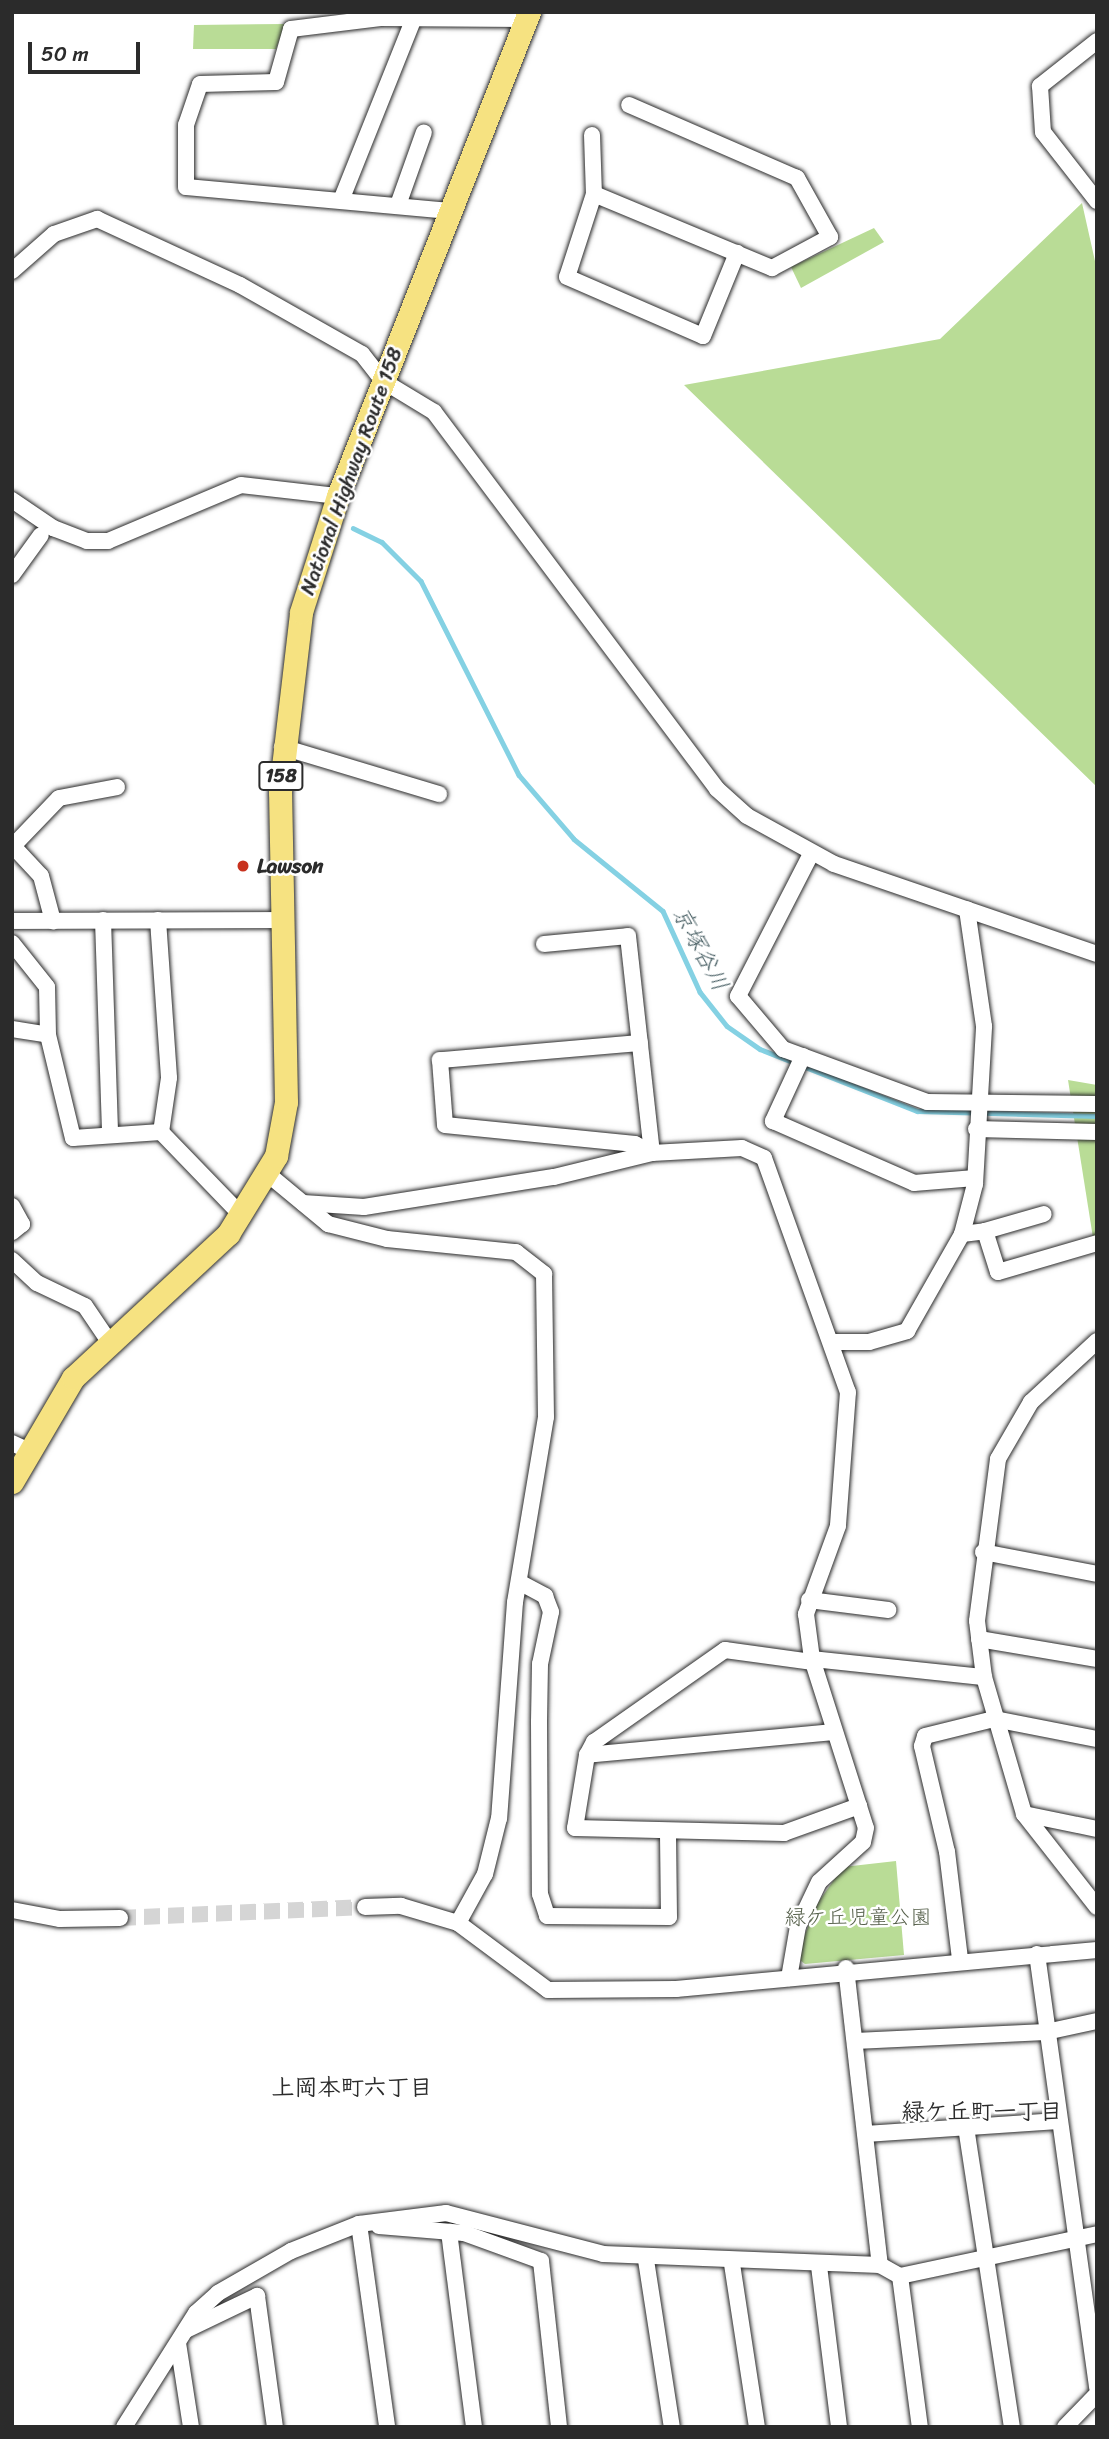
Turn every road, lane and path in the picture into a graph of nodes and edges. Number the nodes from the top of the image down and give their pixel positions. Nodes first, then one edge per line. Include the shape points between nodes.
1 (527, 16) edge
2 (414, 18) junction
3 (1097, 41) edge
4 (629, 105) dead end
5 (424, 132) dead end
6 (592, 135) dead end
7 (594, 194) junction
8 (342, 198) junction
9 (1097, 201) edge
10 (398, 205) junction
11 (450, 211) junction
12 (737, 253) junction
13 (12, 271) edge
14 (383, 381) junction
15 (338, 496) junction
16 (12, 500) edge
17 (41, 535) dead end
18 (12, 575) edge
19 (282, 747) junction
20 (117, 787) dead end
21 (439, 794) dead end
22 (13, 846) edge
23 (811, 854) junction
24 (967, 909) junction
25 (53, 920) junction
26 (103, 920) junction
27 (158, 920) junction
28 (282, 920) junction
29 (12, 921) edge
30 (12, 943) edge
31 (544, 944) dead end
32 (1097, 954) edge
33 (12, 1030) edge
34 (48, 1035) junction
35 (640, 1043) junction
36 (803, 1056) junction
37 (1097, 1104) edge
38 (977, 1115) junction
39 (160, 1132) junction
40 (1097, 1132) edge
41 (110, 1135) junction
42 (652, 1153) junction
43 (269, 1175) junction
44 (975, 1178) junction
45 (303, 1203) junction
46 (12, 1206) edge
47 (1044, 1214) dead end
48 (243, 1217) junction
49 (985, 1231) junction
50 (12, 1232) edge
51 (962, 1234) junction
52 (1097, 1243) edge
53 (12, 1260) edge
54 (108, 1340) junction
55 (1097, 1341) edge
56 (832, 1342) junction
57 (20, 1447) edge
58 (12, 1482) edge
59 (983, 1552) junction
60 (1097, 1574) edge
61 (519, 1582) junction
62 (809, 1600) junction
63 (888, 1611) dead end
64 (979, 1639) junction
65 (1097, 1659) edge
66 (812, 1661) junction
67 (984, 1677) junction
68 (994, 1719) junction
69 (834, 1732) junction
70 (1097, 1739) edge
71 (587, 1755) junction
72 (859, 1806) junction
73 (1024, 1814) junction
74 (1097, 1829) edge
75 (668, 1831) junction
76 (365, 1907) tunnel mouth
77 (1097, 1907) edge
78 (12, 1910) edge
79 (120, 1918) tunnel mouth
80 (458, 1923) junction
81 (1097, 1950) edge
82 (1037, 1954) junction
83 (960, 1959) junction
84 (846, 1968) junction
85 (789, 1978) junction
86 (1097, 2021) edge
87 (1046, 2032) junction
88 (855, 2040) junction
89 (1058, 2121) junction
90 (965, 2127) junction
91 (866, 2134) junction
92 (359, 2224) junction
93 (449, 2232) junction
94 (1097, 2234) edge
95 (1074, 2239) junction
96 (986, 2258) junction
97 (646, 2260) junction
98 (732, 2264) junction
99 (880, 2265) junction
100 (819, 2266) junction
101 (900, 2276) junction
102 (182, 2337) junction
103 (1096, 2396) edge
104 (124, 2427) edge
105 (191, 2427) edge
106 (275, 2427) edge
107 (387, 2427) edge
108 (474, 2427) edge
109 (559, 2427) edge
110 (671, 2427) edge
111 (757, 2427) edge
112 (839, 2427) edge
113 (920, 2427) edge
114 (1012, 2427) edge
115 (1065, 2427) edge

1 - 2 street
1 - 11 highway, National Highway Route 158 / 158
2 - 8 street
2 - 8 street via 291,29 276,82 200,84 186,125 186,187
3 - 9 street via 1040,86 1042,132
4 - 12 street via 797,178 830,237 772,268
5 - 10 street
6 - 7 street
7 - 12 street
7 - 12 street via 567,277 703,336
8 - 10 street
10 - 11 street
11 - 14 highway, National Highway Route 158 / 158
13 - 14 street via 54,234 97,219 240,285 362,354
14 - 15 highway, National Highway Route 158 / 158
14 - 23 street via 434,412 718,789 747,816
15 - 16 street via 241,485 107,541 87,541 53,528
15 - 19 highway, National Highway Route 158 / 158 via 301,612
17 - 18 street
19 - 21 street
19 - 28 highway, National Highway Route 158 / 158
20 - 22 street via 59,798
22 - 25 street via 41,876
23 - 24 street
23 - 36 street via 738,996 783,1049
24 - 32 street
24 - 38 street via 984,1026
25 - 26 street
25 - 29 street
26 - 27 street
26 - 41 street
27 - 28 street
27 - 39 street via 169,1078
28 - 43 highway, National Highway Route 158 / 158 via 286,1112
30 - 34 street via 47,987
31 - 35 street via 628,936
33 - 34 street
34 - 41 street via 73,1138
35 - 42 street
35 - 42 street via 440,1060 445,1125 635,1144
36 - 38 street via 927,1102
36 - 44 street via 773,1121 914,1183
37 - 38 street
38 - 40 street
38 - 44 street
39 - 41 street
39 - 48 street
42 - 45 street via 554,1177 364,1207
42 - 56 street via 742,1148 764,1158
43 - 45 street
43 - 48 highway, National Highway Route 158 / 158
44 - 51 street
45 - 61 street via 321,1220 348,1230 516,1252 544,1274 546,1417
46 - 50 street via 22,1224
47 - 49 street
48 - 54 highway, National Highway Route 158 / 158
49 - 51 street
49 - 52 street via 998,1272
51 - 56 street via 907,1331 869,1342
53 - 54 street via 37,1283 85,1306
54 - 57 highway, National Highway Route 158 / 158
55 - 59 street via 1031,1402 998,1459
56 - 62 street via 846,1382 849,1429 838,1526
57 - 58 highway, National Highway Route 158 / 158
59 - 60 street
59 - 64 street
61 - 75 street via 545,1596 551,1612 540,1687 540,1894 547,1916 669,1917
61 - 80 street via 499,1818 479,1890
62 - 63 street
62 - 66 street
64 - 65 street
64 - 67 street
66 - 67 street
66 - 69 street
66 - 71 street via 725,1650 594,1742
67 - 68 street
68 - 70 street
68 - 73 street
68 - 83 street via 925,1735 922,1746 947,1852
69 - 71 street
69 - 72 street
71 - 75 street via 575,1828
72 - 75 street via 784,1833
72 - 85 street via 866,1836 819,1882 799,1926
73 - 74 street
73 - 77 street
76 - 80 street via 411,1908
78 - 79 street via 60,1919
80 - 85 street via 540,1989 676,1989
81 - 82 street
82 - 83 street
82 - 87 street
83 - 84 street
84 - 85 street
84 - 88 street
86 - 87 street
87 - 88 street
87 - 89 street
88 - 91 street
89 - 90 street
89 - 95 street
90 - 91 street
90 - 96 street
91 - 99 street
92 - 93 street
92 - 97 street via 446,2213
92 - 102 street via 291,2251 218,2293
92 - 107 street
93 - 108 street
93 - 109 street via 541,2261
94 - 95 street
95 - 96 street
95 - 103 street
96 - 101 street
96 - 114 street
97 - 98 street
97 - 110 street
98 - 100 street
98 - 111 street
99 - 100 street
99 - 101 street
100 - 112 street
101 - 113 street
102 - 104 street
102 - 105 street
102 - 106 street via 257,2296
103 - 115 street

